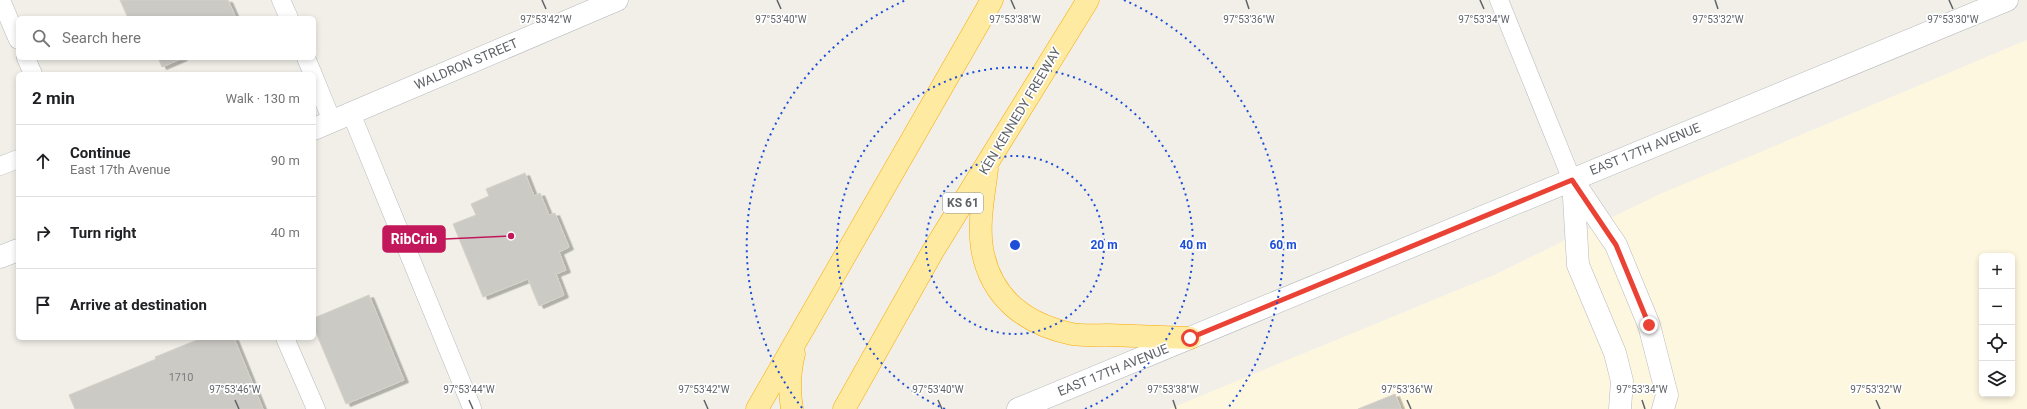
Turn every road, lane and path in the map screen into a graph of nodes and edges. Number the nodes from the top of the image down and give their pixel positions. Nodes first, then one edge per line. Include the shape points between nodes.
1 (1, 0) edge
2 (281, 0) edge
3 (617, 0) edge
4 (992, 0) edge
5 (1088, 0) edge
6 (1500, 0) edge
7 (2007, 0) edge
8 (288, 16) edge
9 (16, 35) edge
10 (27, 60) edge
11 (307, 60) edge
12 (32, 72) edge
13 (312, 72) edge
14 (316, 82) edge
15 (332, 121) edge
16 (16, 160) edge
17 (0, 166) edge
18 (987, 166) junction
19 (1572, 180) junction
20 (16, 251) edge
21 (0, 257) edge
22 (1190, 338) junction
23 (287, 340) edge
24 (797, 340) junction
25 (472, 408) dead end
26 (316, 409) edge
27 (757, 409) edge
28 (792, 409) edge
29 (844, 409) edge
30 (1018, 409) edge
31 (1620, 409) edge
32 (1663, 409) edge

1 - 9 lane
2 - 8 lane
3 - 15 street, WALDRON STREET
4 - 24 highway
5 - 18 highway, KEN KENNEDY FREEWAY / KS 61
6 - 19 lane
7 - 19 street, EAST 17TH AVENUE
10 - 12 lane
11 - 13 lane
14 - 15 lane
15 - 25 lane
16 - 17 lane
18 - 22 highway via 982,247 994,286 1022,314 1046,327 1073,334
18 - 29 highway, KEN KENNEDY FREEWAY / KS 61 via 933,251
19 - 22 street, EAST 17TH AVENUE
19 - 31 street via 1578,265 1615,353 1622,381
19 - 32 street via 1616,245 1649,325 1667,395
20 - 21 street
22 - 30 street, EAST 17TH AVENUE
23 - 26 lane
24 - 27 highway
24 - 28 highway via 790,368

